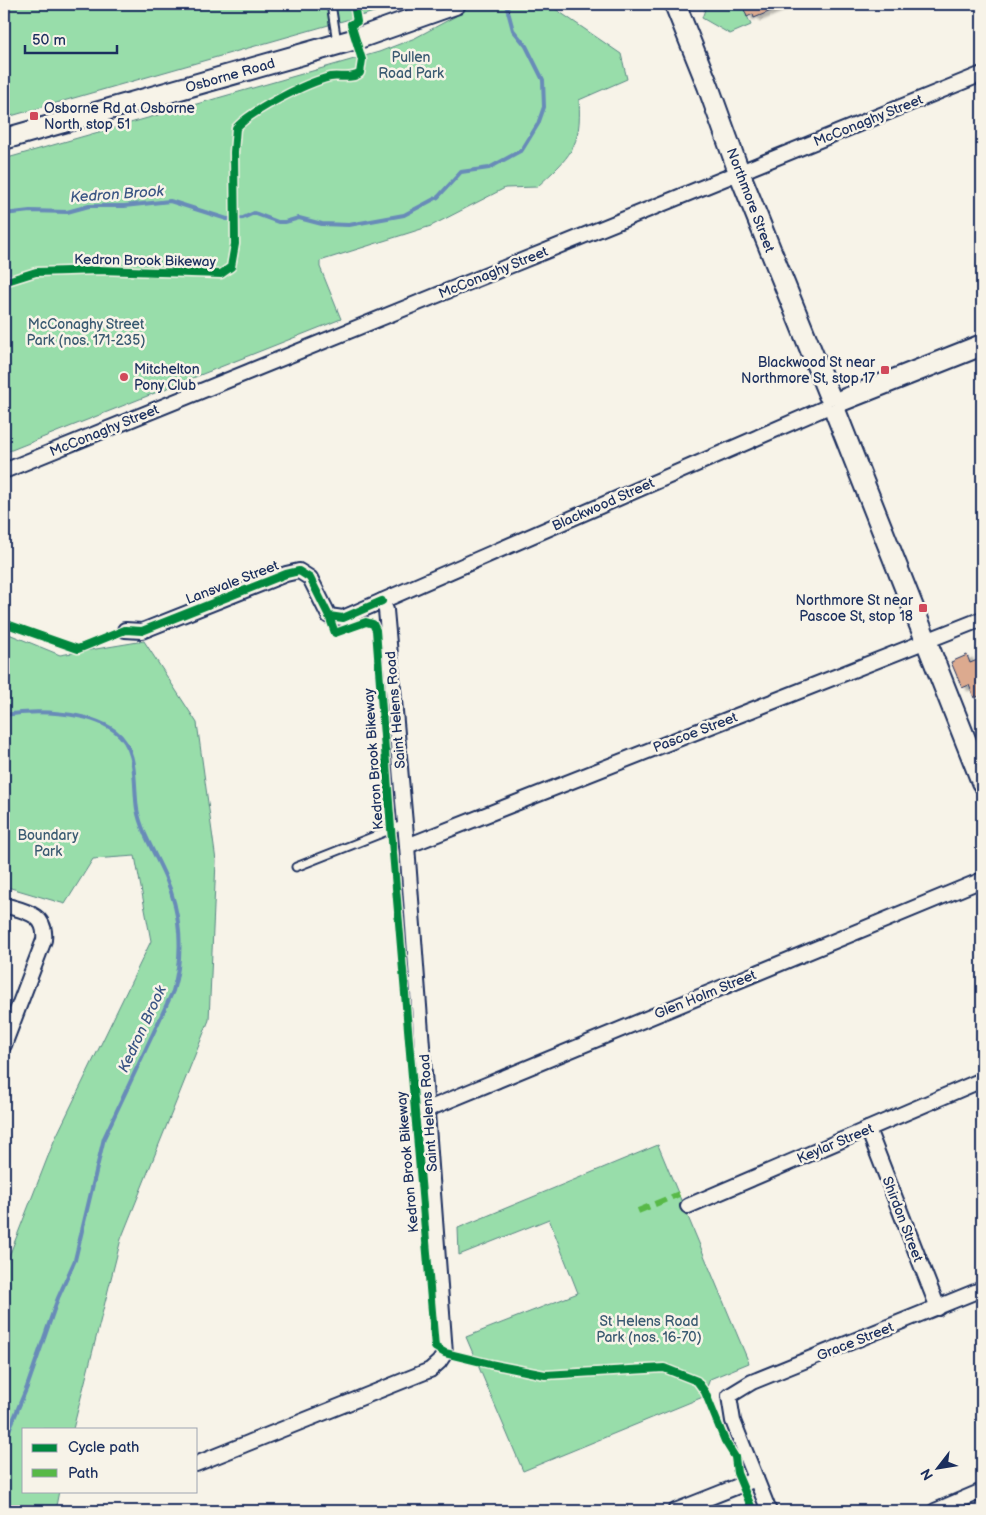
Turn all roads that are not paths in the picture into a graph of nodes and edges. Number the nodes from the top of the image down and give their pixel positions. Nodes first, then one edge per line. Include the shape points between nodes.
1 (331, 4) edge
2 (674, 4) edge
3 (447, 7) edge
4 (338, 45) junction
5 (982, 74) edge
6 (4, 139) edge
7 (739, 172) junction
8 (982, 345) edge
9 (833, 404) junction
10 (4, 471) edge
11 (382, 601) junction
12 (982, 619) edge
13 (125, 630) dead end
14 (927, 641) junction
15 (982, 782) edge
16 (405, 824) junction
17 (407, 846) junction
18 (296, 867) dead end
19 (982, 880) edge
20 (4, 905) edge
21 (4, 1045) edge
22 (982, 1080) edge
23 (428, 1109) junction
24 (868, 1129) junction
25 (688, 1206) dead end
26 (982, 1289) edge
27 (938, 1308) junction
28 (198, 1463) edge
29 (756, 1479) junction
30 (982, 1491) edge
31 (675, 1511) edge
32 (769, 1511) edge
33 (935, 1511) edge

1 - 4 lane
2 - 7 street, Northmore Street
3 - 4 street, Osborne Road
4 - 6 street, Osborne Road
5 - 7 street, McConaghy Street
7 - 9 street, Northmore Street
7 - 10 street, McConaghy Street
8 - 9 street, Blackwood Street
9 - 11 street, Blackwood Street
9 - 14 street, Northmore Street
11 - 13 street, Lansvale Street via 343,618 329,616 310,578 299,571 142,631
11 - 16 street, Saint Helens Road via 386,610
12 - 14 street, Pascoe Street
14 - 15 street, Northmore Street
14 - 17 street, Pascoe Street
16 - 17 street, Saint Helens Road
16 - 18 lane
17 - 23 street, Saint Helens Road
19 - 23 street, Glen Holm Street
20 - 21 street via 32,913 43,923 44,940
22 - 24 street, Keylar Street
23 - 28 street, Saint Helens Road via 445,1340 445,1352 439,1362 430,1370
24 - 25 street, Keylar Street
24 - 27 street, Shirdon Street
26 - 27 street, Grace Street
27 - 29 street, Grace Street via 752,1382 729,1396 733,1421
29 - 31 street
29 - 32 street
30 - 33 street

